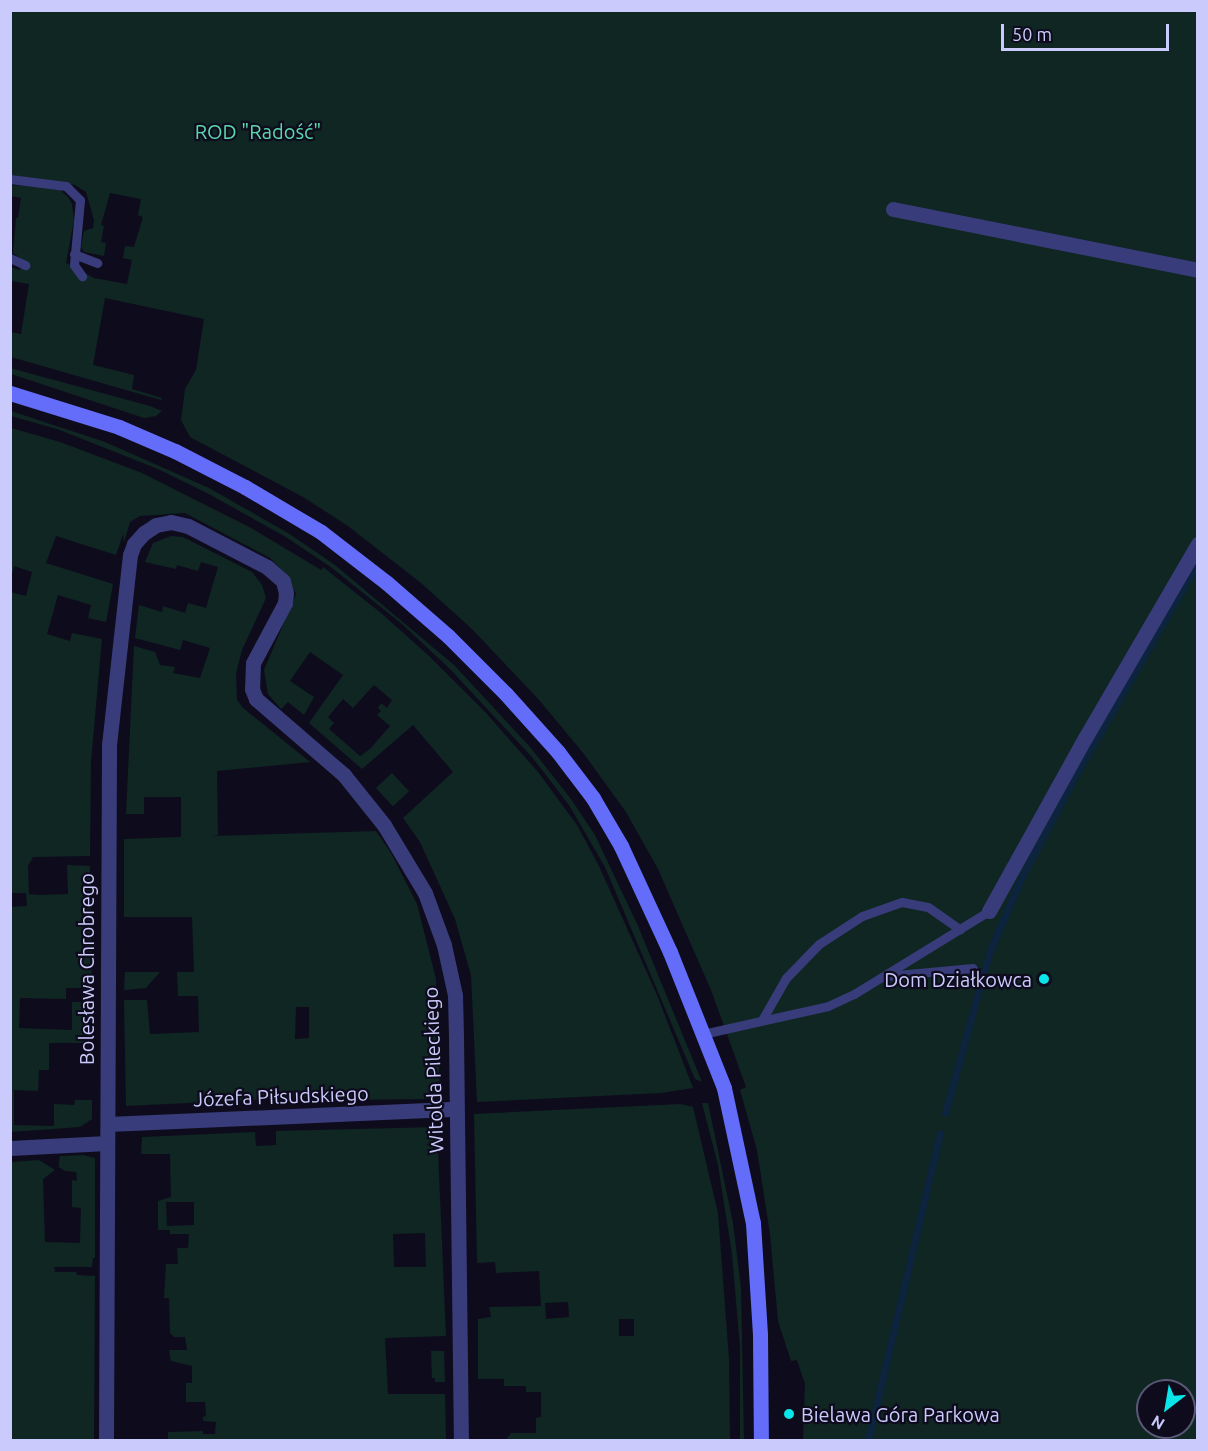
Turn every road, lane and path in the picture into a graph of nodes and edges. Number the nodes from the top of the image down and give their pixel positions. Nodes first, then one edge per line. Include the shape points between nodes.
1 (10, 179) edge
2 (893, 209) dead end
3 (74, 254) junction
4 (10, 258) edge
5 (97, 263) dead end
6 (25, 265) dead end
7 (1197, 270) edge
8 (82, 276) dead end
9 (10, 393) edge
10 (171, 522) joint
11 (1197, 544) edge
12 (989, 911) joint
13 (960, 929) junction
14 (973, 968) dead end
15 (882, 976) junction
16 (762, 1020) junction
17 (703, 1034) junction
18 (456, 1109) junction
19 (108, 1124) junction
20 (107, 1143) junction
21 (10, 1148) edge
22 (106, 1440) edge
23 (461, 1440) edge
24 (761, 1440) edge

1 - 3 lane via 66,186 74,191 81,208
2 - 7 street
3 - 5 lane
3 - 8 lane via 74,265
4 - 6 lane
9 - 17 main road via 119,427 245,487 321,532 448,636 558,752 593,798 621,846
10 - 18 street, Witolda Pileckiego via 188,526 267,567 283,581 285,603 254,663 252,689 267,711 344,775 388,830 425,892 444,945 455,995
10 - 19 street, Bolesława Chrobrego via 144,533 130,555 113,696 106,903
11 - 12 street
12 - 13 lane
13 - 15 lane
13 - 16 lane via 928,907 902,902 862,916 819,944 786,978
14 - 15 lane
15 - 16 lane via 828,1006
16 - 17 lane
17 - 24 main road via 724,1088 753,1223
18 - 19 street, Józefa Piłsudskiego
18 - 23 street, Witolda Pileckiego
19 - 20 street, Bolesława Chrobrego
20 - 21 street
20 - 22 street, Bolesława Chrobrego

